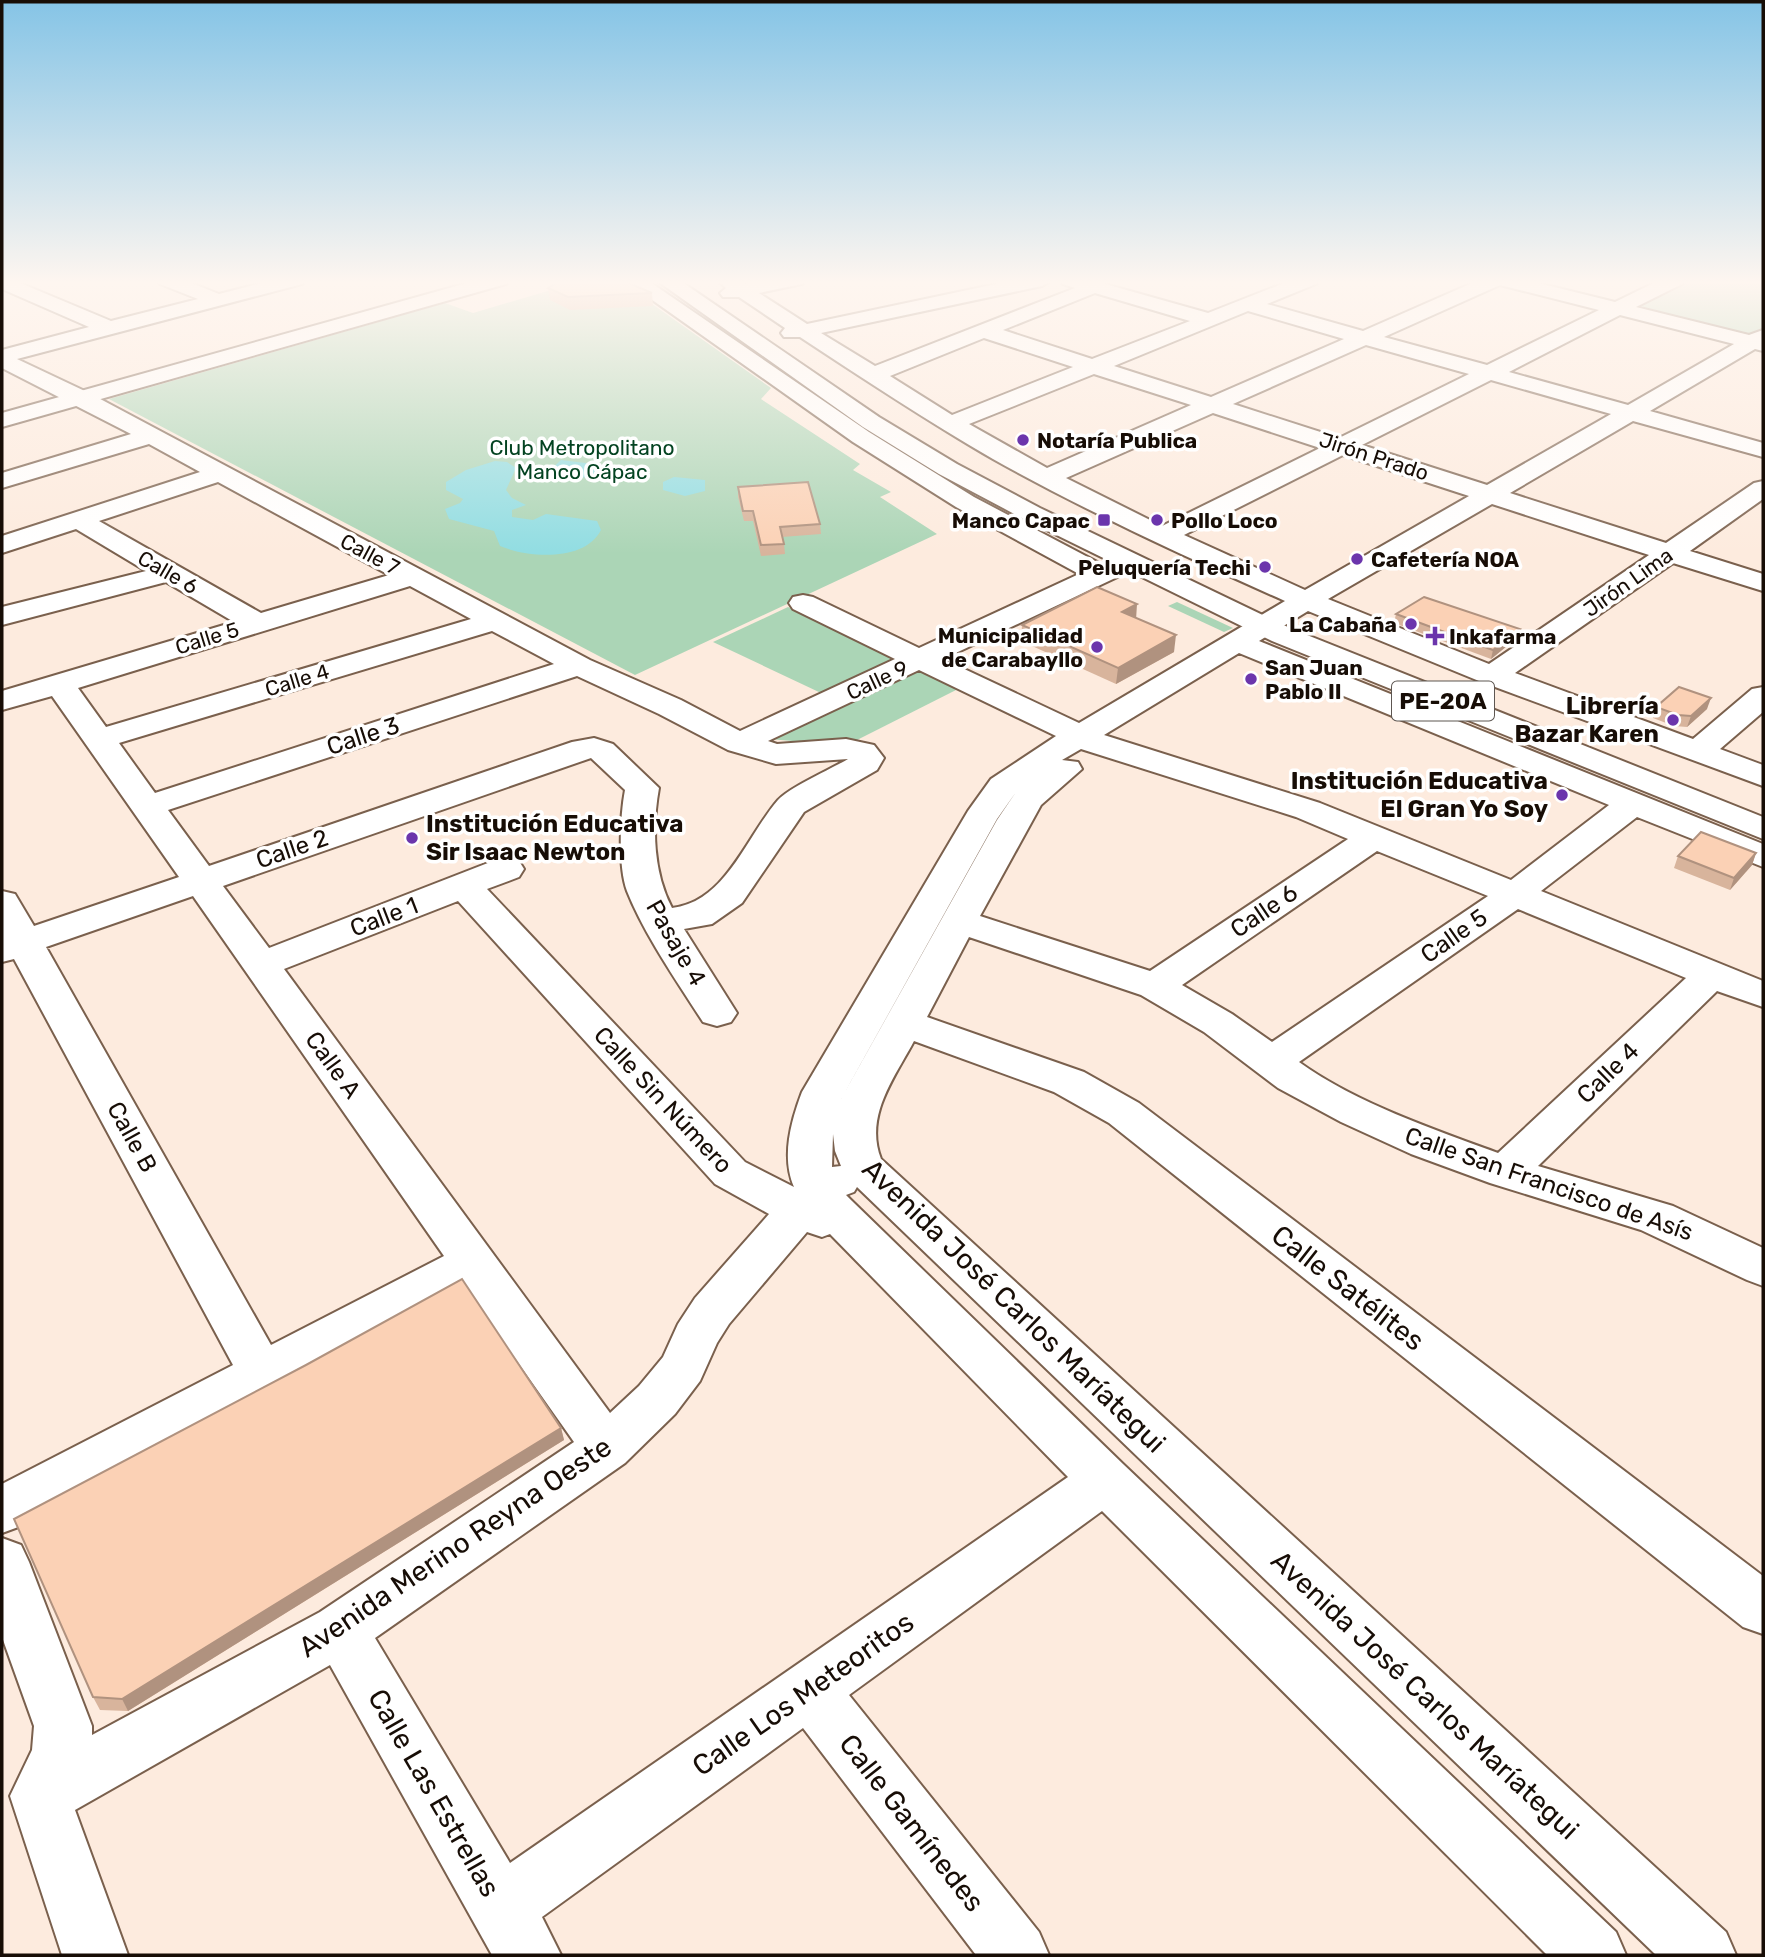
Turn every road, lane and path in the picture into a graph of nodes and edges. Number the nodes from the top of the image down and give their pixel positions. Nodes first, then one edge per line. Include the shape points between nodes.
1 (28, 371) edge
2 (149, 371) edge
3 (155, 371) edge
4 (768, 371) edge
5 (799, 371) edge
6 (852, 371) edge
7 (876, 371) edge
8 (1083, 371) edge
9 (1102, 371) edge
10 (1288, 371) edge
11 (1483, 371) edge
12 (1492, 371) edge
13 (1713, 371) edge
14 (1489, 373) junction
15 (861, 377) junction
16 (820, 386) junction
17 (792, 388) junction
18 (72, 394) junction
19 (1214, 404) junction
20 (2, 407) edge
21 (1639, 415) junction
22 (2, 420) edge
23 (949, 424) junction
24 (151, 436) junction
25 (1343, 446) junction
26 (1763, 450) edge
27 (221, 473) junction
28 (1046, 478) junction
29 (2, 481) edge
30 (1763, 488) edge
31 (1499, 497) junction
32 (78, 520) junction
33 (1162, 536) junction
34 (2, 545) edge
35 (1670, 553) junction
36 (1128, 561) junction
37 (169, 573) junction
38 (1100, 574) junction
39 (412, 576) junction
40 (1763, 583) edge
41 (803, 603) dead end
42 (2, 616) edge
43 (495, 621) junction
44 (257, 623) junction
45 (1282, 625) junction
46 (921, 659) junction
47 (579, 666) junction
48 (1493, 676) junction
49 (58, 682) junction
50 (1763, 696) edge
51 (2, 701) edge
52 (99, 739) junction
53 (1090, 741) junction
54 (739, 743) junction
55 (583, 749) joint
56 (1763, 776) edge
57 (1666, 778) junction
58 (1763, 801) edge
59 (147, 806) junction
60 (1763, 829) edge
61 (1374, 837) junction
62 (1763, 856) edge
63 (506, 869) dead end
64 (201, 881) junction
65 (464, 886) junction
66 (1515, 894) junction
67 (2, 902) edge
68 (660, 920) junction
69 (959, 920) junction
70 (13, 946) edge
71 (261, 964) junction
72 (1712, 974) junction
73 (1155, 986) junction
74 (1763, 995) edge
75 (717, 1013) dead end
76 (903, 1023) junction
77 (1271, 1062) junction
78 (864, 1168) junction
79 (1505, 1172) junction
80 (808, 1201) junction
81 (905, 1209) junction
82 (855, 1232) junction
83 (474, 1261) junction
84 (1763, 1268) edge
85 (262, 1373) junction
86 (607, 1448) junction
87 (1105, 1480) junction
88 (2, 1510) edge
89 (2, 1562) edge
90 (1763, 1609) edge
91 (340, 1630) junction
92 (809, 1690) junction
93 (40, 1796) junction
94 (514, 1932) edge
95 (95, 1955) edge
96 (1016, 1955) edge
97 (1593, 1955) edge
98 (1703, 1955) edge

1 - 18 main road, Calle 7
2 - 18 main road
3 - 18 main road
4 - 17 main road
5 - 16 main road, PE-20A
6 - 15 main road, PE-20A
7 - 15 main road
8 - 23 main road
9 - 19 main road, Jirón Prado
10 - 19 main road
11 - 14 main road
12 - 14 main road
13 - 21 main road, Avenida José Carlos Maríategui
14 - 21 main road
14 - 25 main road
15 - 16 main road
15 - 23 main road
15 - 45 main road, PE-20A via 923,430 1143,545
16 - 17 main road
16 - 36 main road, PE-20A via 948,469
17 - 38 main road via 965,502
18 - 20 main road
18 - 22 main road
18 - 24 main road, Calle 7
19 - 25 main road, Jirón Prado
19 - 28 main road
21 - 26 main road
21 - 31 main road, Avenida José Carlos Maríategui
23 - 28 main road
24 - 27 main road, Calle 7
24 - 29 main road
25 - 31 main road, Jirón Prado
25 - 33 main road
27 - 32 main road
27 - 39 main road, Calle 7
28 - 33 main road
30 - 35 main road, Jirón Lima
31 - 35 main road, Jirón Prado
31 - 45 main road, Avenida José Carlos Maríategui
32 - 34 main road
32 - 37 main road, Calle 6
33 - 45 main road
35 - 40 main road, Jirón Prado
35 - 48 main road, Jirón Lima
36 - 38 main road, Calle 9
36 - 45 main road, PE-20A
37 - 42 main road
37 - 44 main road, Calle 6
38 - 46 main road, Calle 9
39 - 43 main road, Calle 7
39 - 44 main road, Calle 5
41 - 46 main road
43 - 47 main road, Calle 7
43 - 52 main road, Calle 4
44 - 49 main road, Calle 5
45 - 48 main road
45 - 53 main road, Avenida José Carlos Maríategui
45 - 57 main road
45 - 57 main road, PE-20A
46 - 53 main road
46 - 54 main road, Calle 9
47 - 54 main road, Calle 7
47 - 59 main road, Calle 3
48 - 57 main road
49 - 51 main road, Calle 5
49 - 52 main road, Calle A
50 - 57 main road, Calle 5
52 - 59 main road, Calle A
53 - 61 main road via 1254,792
53 - 69 main road, Avenida José Carlos Maríategui via 1076,761 1029,798
53 - 80 main road, Avenida José Carlos Maríategui via 1003,786 980,818 823,1092 812,1118
54 - 68 main road, Calle 7 via 776,754 846,749 863,752 868,758 792,805 729,895 699,916
55 - 64 main road, Calle 2
55 - 68 main road, Pasaje 4 via 602,751 642,788 636,820 644,889
56 - 57 main road
57 - 58 main road, PE-20A
57 - 60 main road, PE-20A
57 - 62 main road
57 - 66 main road, Calle 5
59 - 64 main road, Calle A
61 - 66 main road
61 - 73 main road, Calle 6
63 - 65 main road, Calle 1
64 - 70 main road, Calle 2
64 - 71 main road, Calle A
65 - 71 main road, Calle 1
65 - 80 main road, Calle Sin Número via 730,1173
66 - 72 main road
66 - 77 main road, Calle 5
67 - 70 main road, Calle B
68 - 75 main road, Pasaje 4
69 - 73 main road, Calle San Francisco de Asís
69 - 76 main road, Avenida José Carlos Maríategui
70 - 85 main road, Calle B
71 - 83 main road, Calle A
72 - 74 main road
72 - 79 main road, Calle 4
73 - 77 main road, Calle San Francisco de Asís via 1219,1023
76 - 78 main road, Avenida José Carlos Maríategui via 859,1104 854,1149
76 - 90 main road, Calle Satélites via 1069,1082 1124,1112
77 - 79 main road, Calle San Francisco de Asís via 1356,1112
78 - 80 main road, Avenida Merino Reyna Oeste
78 - 81 main road, Avenida José Carlos Maríategui
79 - 84 main road, Calle San Francisco de Asís via 1657,1218
80 - 82 main road, Avenida José Carlos Maríategui
80 - 86 main road, Avenida Merino Reyna Oeste via 712,1311 683,1367 657,1400
81 - 82 main road
81 - 98 main road, Avenida José Carlos Maríategui
82 - 87 main road, Avenida José Carlos Maríategui
83 - 85 main road
83 - 86 main road, Calle A
85 - 88 main road
86 - 91 main road, Avenida Merino Reyna Oeste
87 - 92 main road, Calle Los Meteoritos
87 - 97 main road, Avenida José Carlos Maríategui
89 - 93 main road via 63,1726 62,1755
91 - 93 main road, Avenida Merino Reyna Oeste
91 - 94 main road, Calle Las Estrellas
92 - 94 main road, Calle Los Meteoritos
92 - 96 main road, Calle Gamínedes
93 - 95 main road

